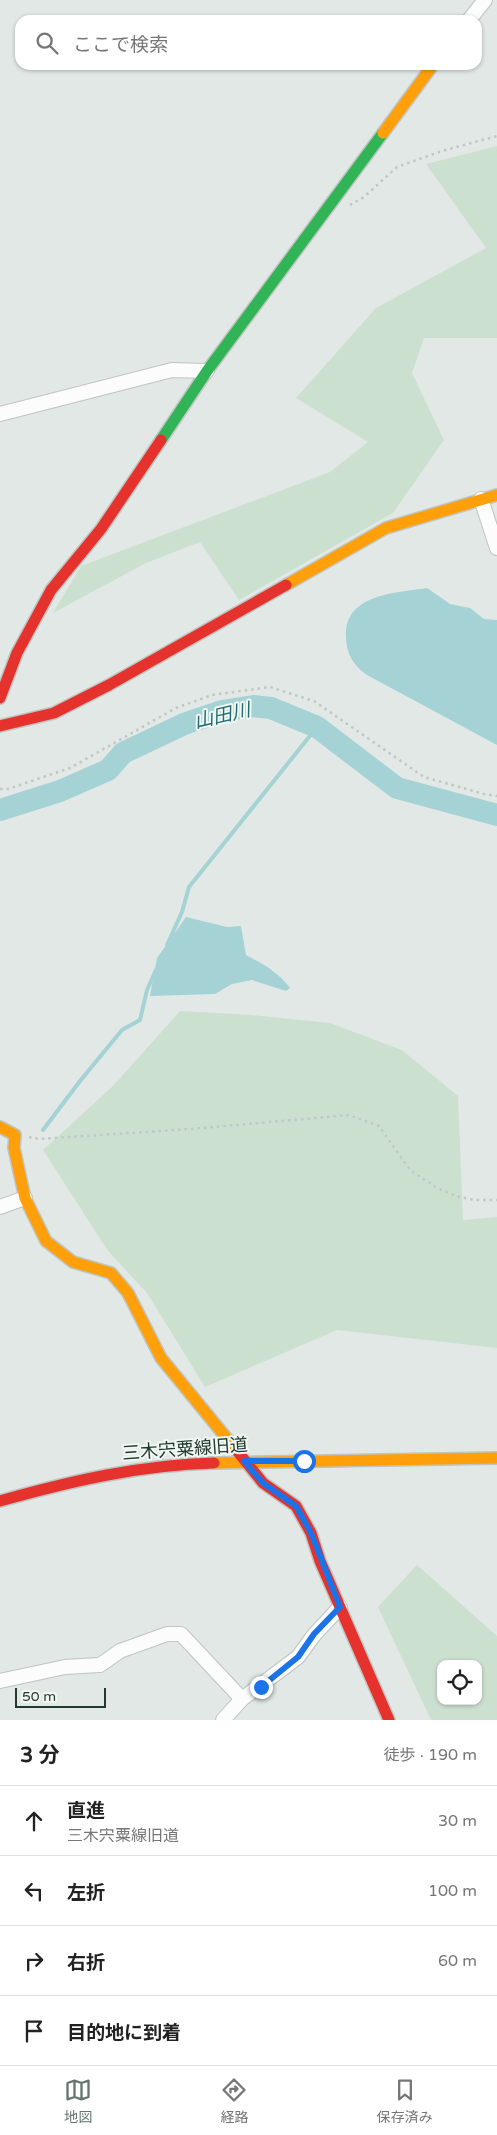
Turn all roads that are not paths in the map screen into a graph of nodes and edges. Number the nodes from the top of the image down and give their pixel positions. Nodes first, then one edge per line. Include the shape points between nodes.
1 (485, 0) edge
2 (473, 15) edge
3 (429, 70) edge
4 (207, 371) junction
5 (0, 414) edge
6 (497, 495) edge
7 (481, 499) junction
8 (497, 548) edge
9 (0, 698) edge
10 (0, 726) edge
11 (0, 1127) edge
12 (25, 1198) junction
13 (0, 1207) edge
14 (497, 1458) edge
15 (244, 1461) junction
16 (0, 1501) edge
17 (340, 1607) junction
18 (0, 1681) edge
19 (242, 1699) junction
20 (223, 1720) edge
21 (389, 1720) edge

1 - 2 street
3 - 4 street
4 - 5 street via 172,370
4 - 9 street via 101,529 51,590 17,653
6 - 7 street
7 - 8 street
7 - 10 street via 386,528 62,709
11 - 12 street via 15,1135 14,1148
12 - 13 street
12 - 15 street via 46,1241 73,1262 111,1273 128,1293 160,1358
14 - 15 street, 三木宍粟線旧道
15 - 16 street, 三木宍粟線旧道 via 178,1464 117,1472
15 - 17 street via 263,1483 296,1506 311,1533
17 - 19 street via 314,1634 298,1657
17 - 21 street
18 - 19 street via 65,1667 100,1666 120,1651 167,1634 181,1634
19 - 20 street

